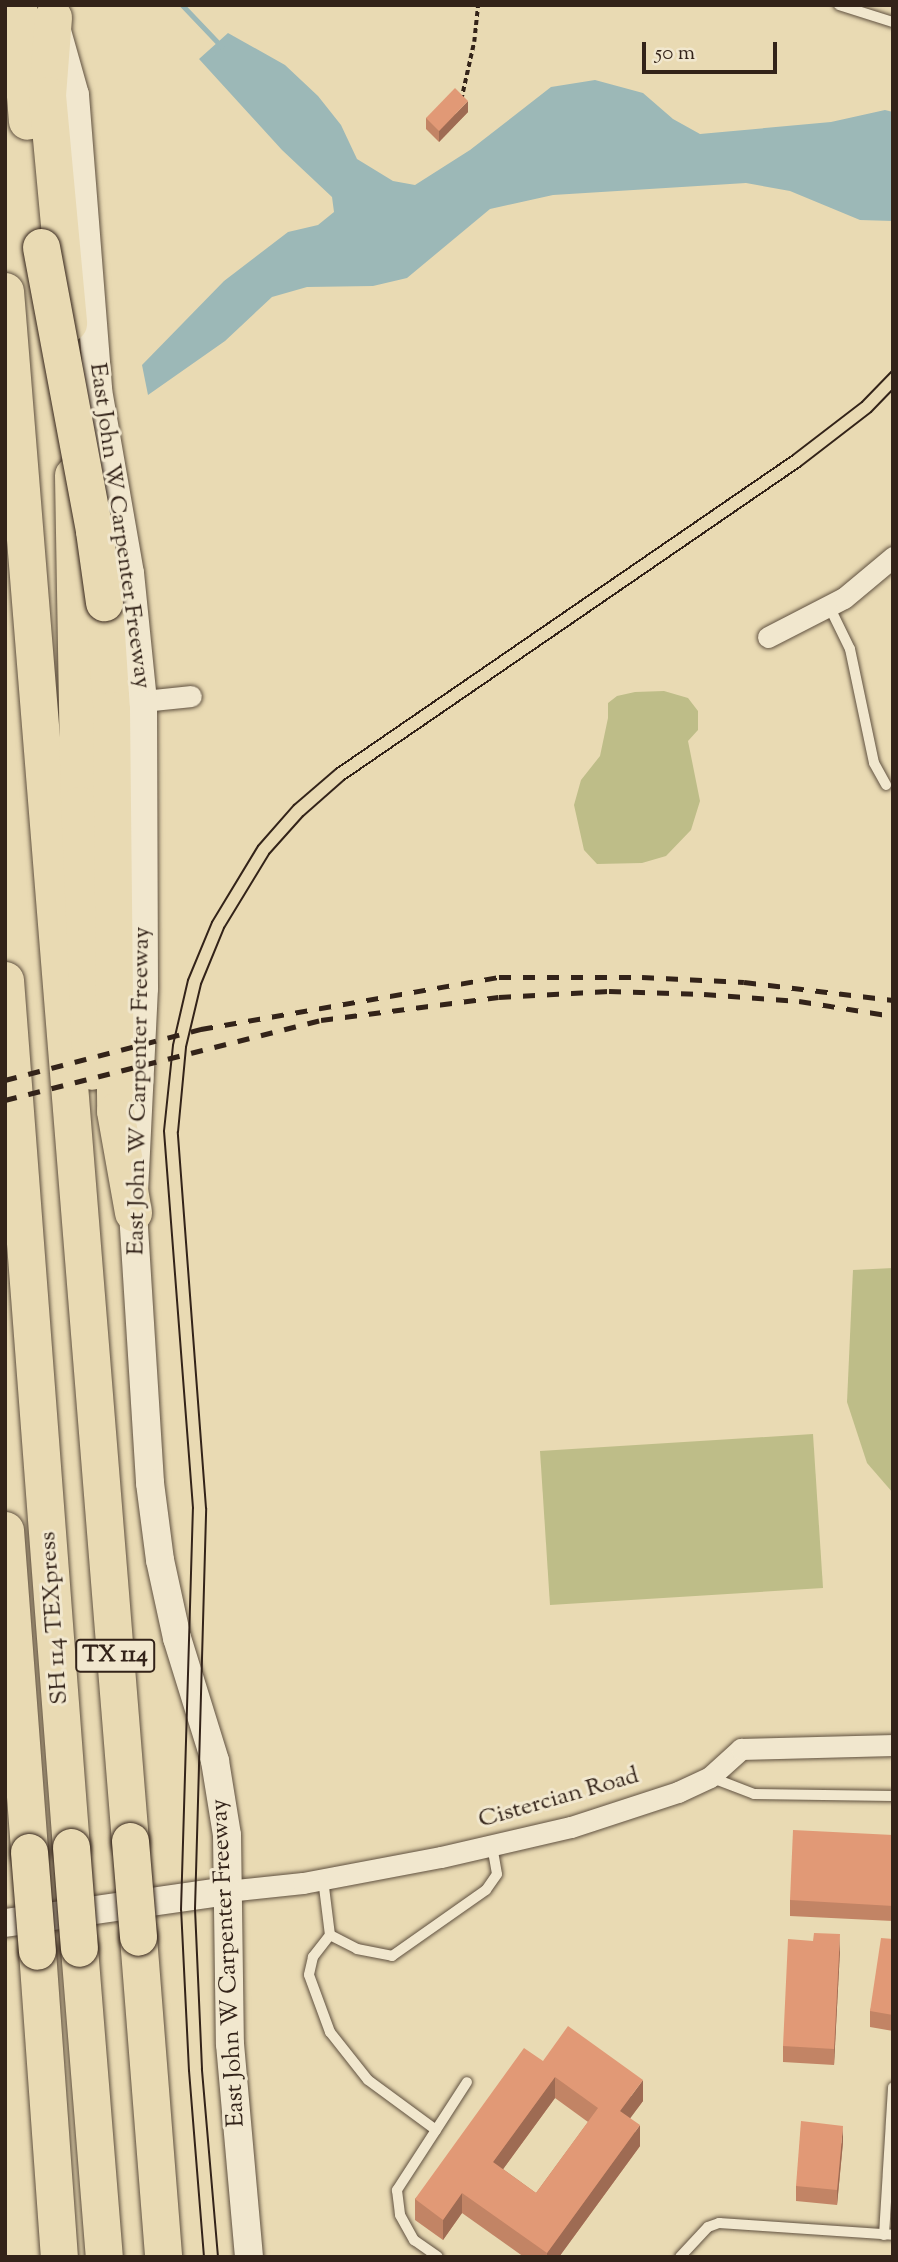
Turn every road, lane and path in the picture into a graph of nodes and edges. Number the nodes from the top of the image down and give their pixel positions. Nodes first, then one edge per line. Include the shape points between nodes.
1 (18, 5) edge
2 (478, 5) edge
3 (839, 5) edge
4 (52, 11) edge
5 (893, 22) edge
6 (461, 100) edge
7 (5, 291) edge
8 (5, 557) edge
9 (893, 557) edge
10 (829, 606) junction
11 (768, 637) dead end
12 (191, 696) dead end
13 (143, 701) junction
14 (886, 785) dead end
15 (5, 980) edge
16 (70, 1104) junction
17 (134, 1212) junction
18 (87, 1327) junction
19 (5, 1530) edge
20 (893, 1745) edge
21 (710, 1777) junction
22 (893, 1796) edge
23 (492, 1846) junction
24 (323, 1880) junction
25 (227, 1891) junction
26 (5, 1923) edge
27 (330, 1935) junction
28 (467, 2082) dead end
29 (893, 2087) edge
30 (436, 2130) junction
31 (888, 2235) edge
32 (59, 2257) edge
33 (104, 2257) edge
34 (163, 2257) edge
35 (249, 2257) edge
36 (438, 2257) edge
37 (680, 2257) edge

1 - 17 highway, bridge via 41,247 104,602 111,710 115,1111
2 - 6 path
3 - 5 lane
4 - 13 main road, East John W Carpenter Freeway via 75,95 100,401 130,573
4 - 18 highway via 47,95 72,389 79,805 101,1296
7 - 16 highway, TX 114
8 - 16 highway via 56,1058
9 - 10 street
10 - 11 street
10 - 14 lane via 850,649 874,763
12 - 13 street
13 - 17 main road, East John W Carpenter Freeway via 144,988
15 - 33 highway, SH 114 TEXpress, bridge
16 - 18 highway, TX 114
17 - 25 main road, East John W Carpenter Freeway via 150,1483 160,1560 177,1638 215,1761 228,1835
18 - 34 highway, TX 114, bridge
19 - 32 highway, SH 114 TEXpress, bridge
20 - 21 street, Cistercian Road via 741,1749
21 - 22 lane via 754,1794
21 - 23 street, Cistercian Road via 571,1827
23 - 24 street, Cistercian Road
23 - 27 lane via 497,1874 486,1890 392,1956 357,1949
24 - 25 street, Cistercian Road
24 - 27 lane
25 - 26 main road
25 - 35 main road, East John W Carpenter Freeway via 230,2044
27 - 30 lane via 313,1957 309,1975 330,2032 369,2080
28 - 30 lane
29 - 31 lane
30 - 36 lane via 397,2190 404,2223 414,2239
31 - 37 lane via 719,2223 708,2227

